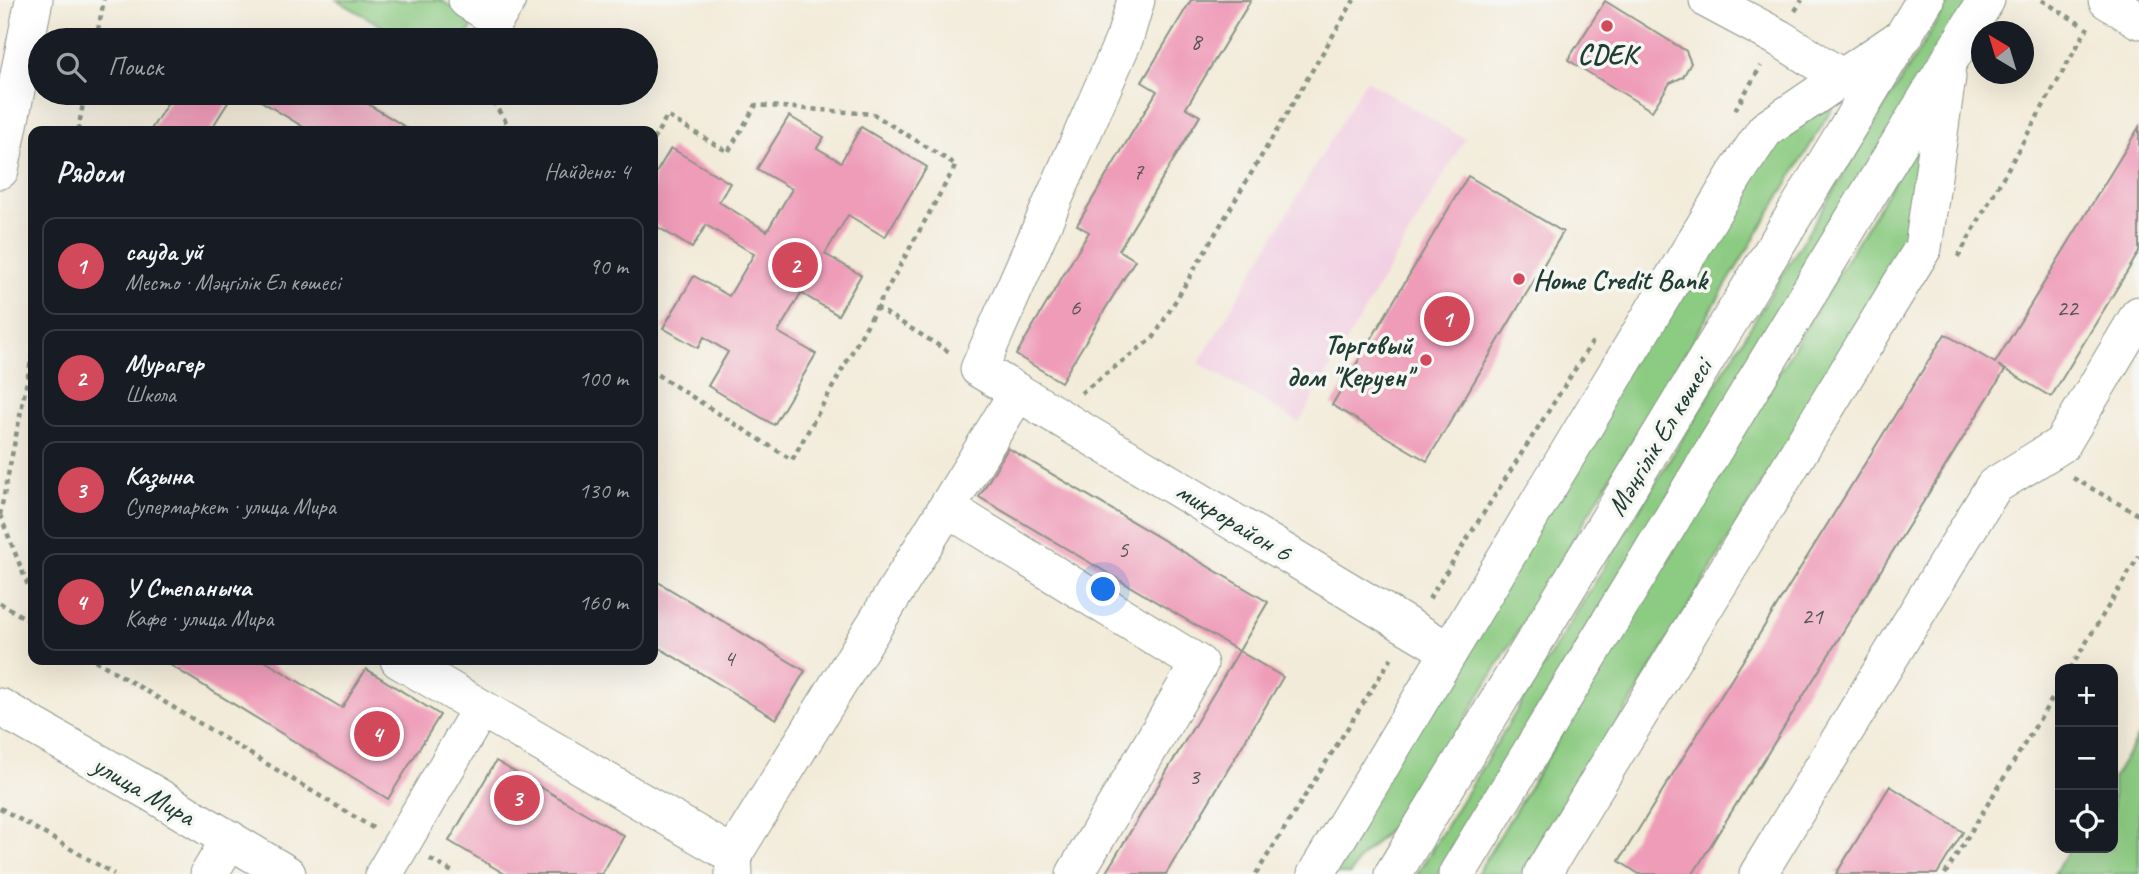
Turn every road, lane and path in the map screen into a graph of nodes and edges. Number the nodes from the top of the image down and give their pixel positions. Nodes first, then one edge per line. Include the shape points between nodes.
1 (34, 0) edge
2 (104, 0) edge
3 (467, 0) edge
4 (506, 0) edge
5 (1136, 0) edge
6 (1356, 0) edge
7 (1708, 0) edge
8 (1802, 0) edge
9 (1925, 0) edge
10 (1986, 0) edge
11 (2042, 0) edge
12 (2097, 14) edge
13 (2139, 20) edge
14 (28, 28) edge
15 (98, 28) edge
16 (28, 30) edge
17 (1905, 35) junction
18 (1779, 38) junction
19 (1950, 60) junction
20 (1841, 77) junction
21 (83, 105) edge
22 (495, 105) edge
23 (1728, 120) dead end
24 (79, 126) edge
25 (509, 126) edge
26 (658, 131) edge
27 (1, 164) edge
28 (876, 307) junction
29 (2139, 315) edge
30 (1596, 335) dead end
31 (979, 369) junction
32 (658, 375) edge
33 (28, 376) edge
34 (1017, 392) junction
35 (1054, 414) junction
36 (2039, 458) junction
37 (947, 508) junction
38 (0, 515) edge
39 (2139, 515) edge
40 (2139, 556) edge
41 (28, 585) edge
42 (0, 603) edge
43 (28, 620) edge
44 (1411, 627) junction
45 (1449, 651) junction
46 (2073, 664) edge
47 (102, 665) edge
48 (408, 665) edge
49 (2055, 694) edge
50 (0, 707) edge
51 (481, 708) junction
52 (0, 808) edge
53 (230, 839) junction
54 (393, 859) edge
55 (734, 864) edge
56 (1545, 873) edge
57 (114, 874) edge
58 (209, 874) edge
59 (287, 874) edge
60 (456, 874) edge
61 (1075, 874) edge
62 (1256, 874) edge
63 (1316, 874) edge
64 (1393, 874) edge
65 (1457, 874) edge
66 (1758, 874) edge
67 (1945, 874) edge

1 - 14 street
2 - 15 path
3 - 4 street via 496,18
5 - 31 street via 1125,37
6 - 35 path via 1154,337
7 - 18 street
8 - 18 path
9 - 17 street, Мәңгілік Ел көшесі
10 - 19 street, Мәңгілік Ел көшесі
11 - 12 path
12 - 13 street
16 - 27 street
17 - 20 street
17 - 64 street, Мәңгілік Ел көшесі
18 - 20 street
18 - 23 path
19 - 56 street via 1923,248
19 - 65 street, Мәңгілік Ел көшесі
20 - 45 street via 1765,130
21 - 24 path
22 - 25 path
26 - 28 path via 667,116 727,152 756,104 873,114 956,165
28 - 31 path
28 - 32 path via 792,460
29 - 36 street via 2062,444
30 - 44 path
31 - 34 street, микрорайон 6
33 - 38 path
34 - 35 street, микрорайон 6
34 - 37 street
35 - 44 street, микрорайон 6
36 - 39 path
36 - 66 street via 1994,486
37 - 55 street
37 - 61 street via 1199,664
38 - 41 path
40 - 46 path
42 - 43 path
44 - 45 street, микрорайон 6
44 - 62 path
45 - 63 street
47 - 54 path
48 - 51 street
49 - 67 path
50 - 53 street, улица Мира
51 - 54 street
51 - 55 street
52 - 57 path
53 - 58 street
53 - 59 street, улица Мира
54 - 60 path

